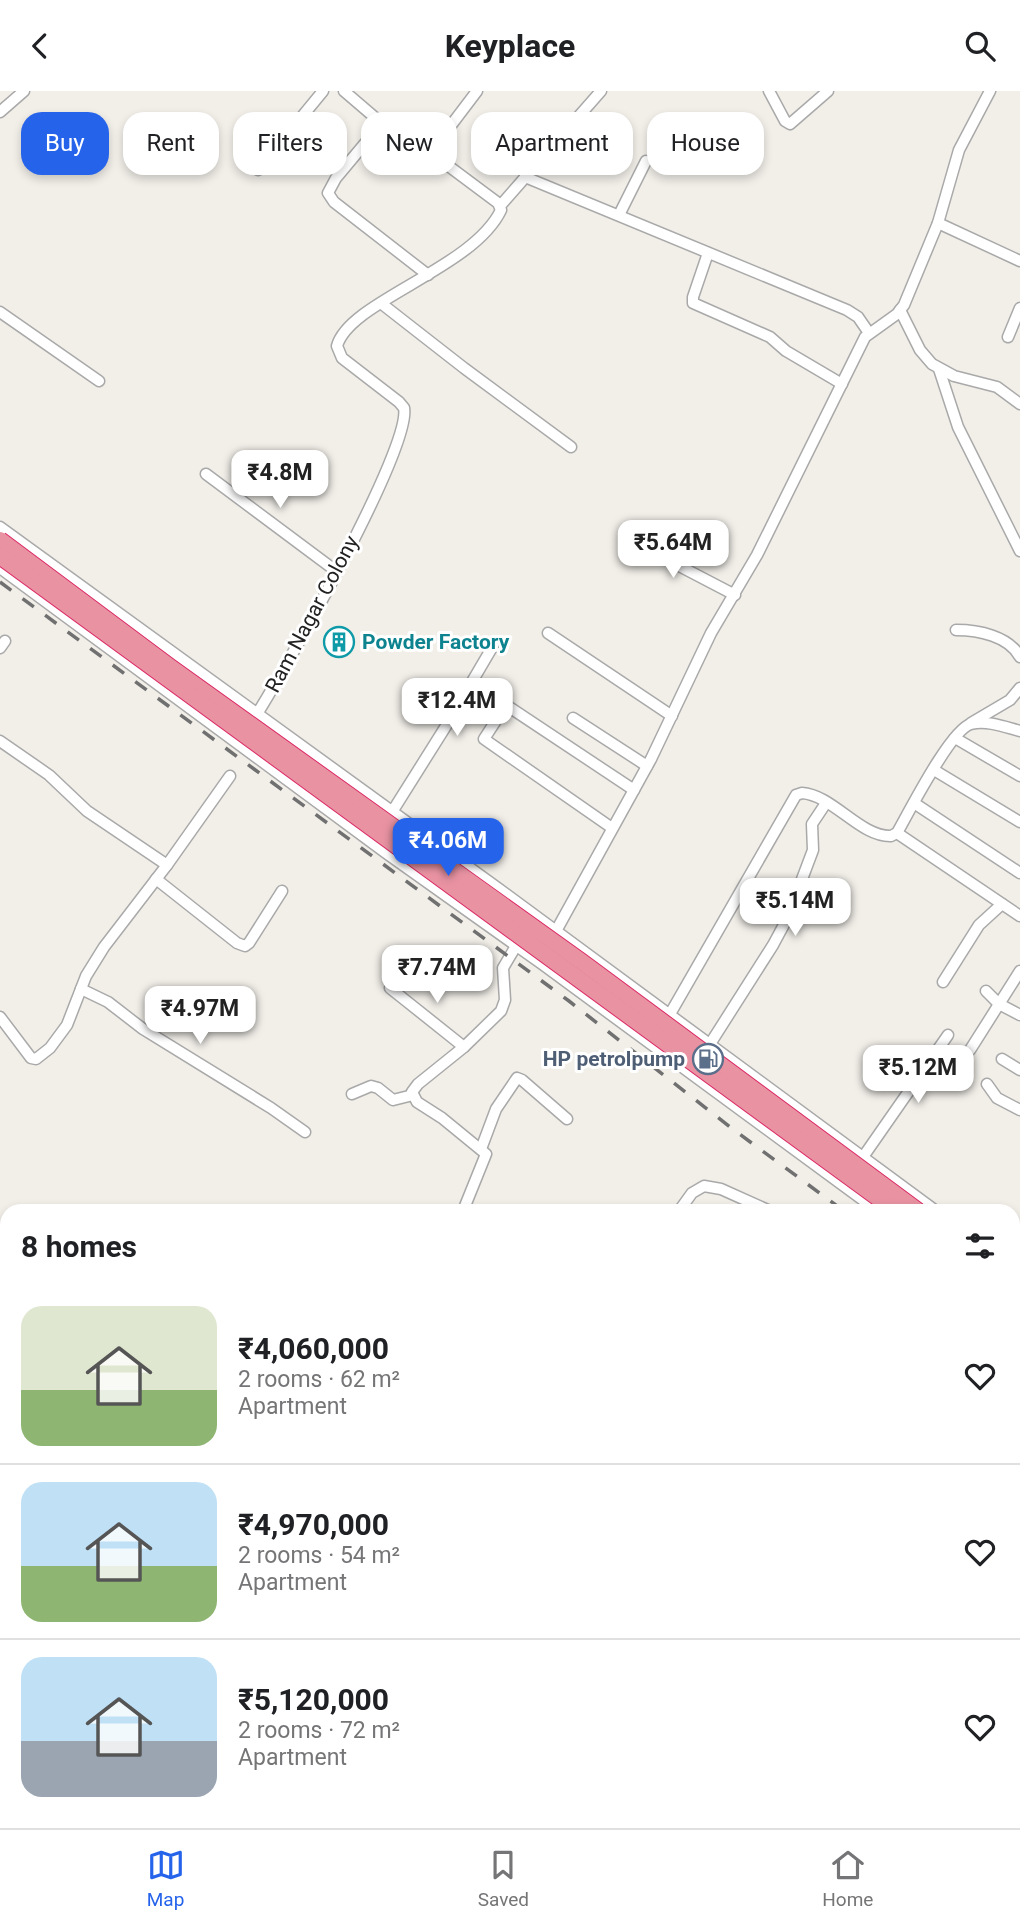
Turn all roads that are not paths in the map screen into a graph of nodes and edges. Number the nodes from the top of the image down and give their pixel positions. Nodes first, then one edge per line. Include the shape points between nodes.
1 (24, 91) edge
2 (323, 91) edge
3 (344, 91) edge
4 (478, 91) edge
5 (601, 91) edge
6 (769, 91) edge
7 (828, 91) edge
8 (990, 91) edge
9 (0, 112) edge
10 (306, 112) edge
11 (369, 112) edge
12 (457, 118) edge
13 (361, 148) edge
14 (646, 161) dead end
15 (457, 175) edge
16 (525, 177) junction
17 (500, 209) junction
18 (619, 215) junction
19 (937, 223) junction
20 (708, 253) junction
21 (1020, 261) edge
22 (428, 275) junction
23 (382, 304) junction
24 (1020, 308) edge
25 (900, 310) junction
26 (0, 311) edge
27 (869, 333) junction
28 (1008, 337) dead end
29 (939, 369) junction
30 (99, 381) dead end
31 (842, 384) junction
32 (1020, 404) edge
33 (571, 447) dead end
34 (206, 474) dead end
35 (0, 527) edge
36 (630, 535) dead end
37 (0, 540) edge
38 (1020, 551) edge
39 (0, 556) edge
40 (0, 568) edge
41 (336, 571) junction
42 (735, 595) junction
43 (956, 630) dead end
44 (548, 633) dead end
45 (493, 646) dead end
46 (1020, 657) edge
47 (1020, 688) edge
48 (257, 714) junction
49 (672, 716) junction
50 (573, 718) dead end
51 (968, 725) junction
52 (1020, 731) edge
53 (955, 738) junction
54 (0, 741) edge
55 (307, 750) junction
56 (647, 766) junction
57 (934, 770) junction
58 (230, 776) dead end
59 (1020, 776) edge
60 (284, 778) junction
61 (634, 790) junction
62 (826, 803) junction
63 (914, 803) junction
64 (392, 811) junction
65 (1020, 822) edge
66 (612, 828) junction
67 (897, 833) junction
68 (167, 865) junction
69 (1020, 873) edge
70 (156, 879) junction
71 (282, 891) dead end
72 (1002, 904) junction
73 (1020, 916) edge
74 (556, 931) junction
75 (516, 946) junction
76 (1020, 971) edge
77 (943, 982) dead end
78 (390, 988) dead end
79 (81, 989) junction
80 (986, 992) dead end
81 (999, 1004) junction
82 (670, 1014) junction
83 (1020, 1015) edge
84 (0, 1017) edge
85 (948, 1035) dead end
86 (709, 1044) junction
87 (464, 1047) junction
88 (970, 1050) dead end
89 (721, 1052) junction
90 (1002, 1059) dead end
91 (1020, 1070) edge
92 (701, 1081) junction
93 (987, 1084) dead end
94 (352, 1094) dead end
95 (413, 1095) junction
96 (1020, 1110) edge
97 (567, 1119) dead end
98 (305, 1132) dead end
99 (481, 1149) junction
100 (863, 1157) junction
101 (466, 1204) edge
102 (684, 1204) edge
103 (754, 1204) edge
104 (868, 1204) edge
105 (886, 1204) edge
106 (909, 1204) edge
107 (927, 1204) edge

1 - 9 street
2 - 10 street
3 - 11 street
4 - 12 street
5 - 16 street, Ram Nagar Colony
6 - 7 street via 790,124
8 - 19 street via 959,150
13 - 22 street via 328,193
14 - 18 street
15 - 17 street
16 - 17 street, Ram Nagar Colony
16 - 18 street
17 - 22 street, Ram Nagar Colony via 466,250
18 - 20 street
19 - 21 street
19 - 25 street
20 - 27 street via 852,312
20 - 31 street via 693,303 770,337
22 - 23 street, Ram Nagar Colony
23 - 33 street
23 - 41 street, Ram Nagar Colony via 350,326 337,346 342,358 399,403 405,413 384,480
24 - 28 street
25 - 27 street
25 - 29 street via 920,350
26 - 30 street
27 - 31 street
29 - 32 street via 997,387
29 - 38 street via 958,427
31 - 42 street
34 - 41 street
35 - 48 street
36 - 42 street
37 - 106 highway, bridge
39 - 105 highway, bridge
40 - 60 street
41 - 48 street, Ram Nagar Colony
42 - 49 street via 711,633
43 - 46 street via 974,630 1000,640
44 - 49 street
45 - 64 street
47 - 51 street via 1010,700
48 - 55 street
49 - 56 street
50 - 56 street
51 - 52 street via 982,723
51 - 53 street
53 - 57 street
53 - 59 street
54 - 68 street via 49,775 87,811
55 - 60 street
55 - 64 street
56 - 61 street
57 - 63 street
57 - 65 street
58 - 68 street
60 - 75 street
61 - 66 street
61 - 66 street via 506,705 484,739
62 - 67 street via 877,834
62 - 82 street via 808,793 791,802
62 - 86 street via 812,824 813,850 787,919
63 - 67 street
63 - 69 street
64 - 74 street
66 - 74 street
67 - 72 street
68 - 70 street
70 - 71 street via 245,946
70 - 79 street via 104,947
72 - 73 street
72 - 77 street via 979,925
74 - 82 street
75 - 87 street via 503,968 504,1006
75 - 92 street
76 - 81 street
78 - 87 street
79 - 84 street via 63,1031 36,1059
79 - 98 street via 108,1002
80 - 81 street
81 - 83 street
81 - 88 street
82 - 86 street
85 - 100 street
86 - 89 street
87 - 95 street via 418,1084
89 - 92 street
89 - 100 street
90 - 91 street
92 - 104 street
93 - 96 street via 996,1098
94 - 95 street via 372,1086 393,1100
95 - 99 street
97 - 99 street via 517,1078 496,1109
99 - 101 street via 487,1157
100 - 107 street
102 - 103 street via 704,1186

